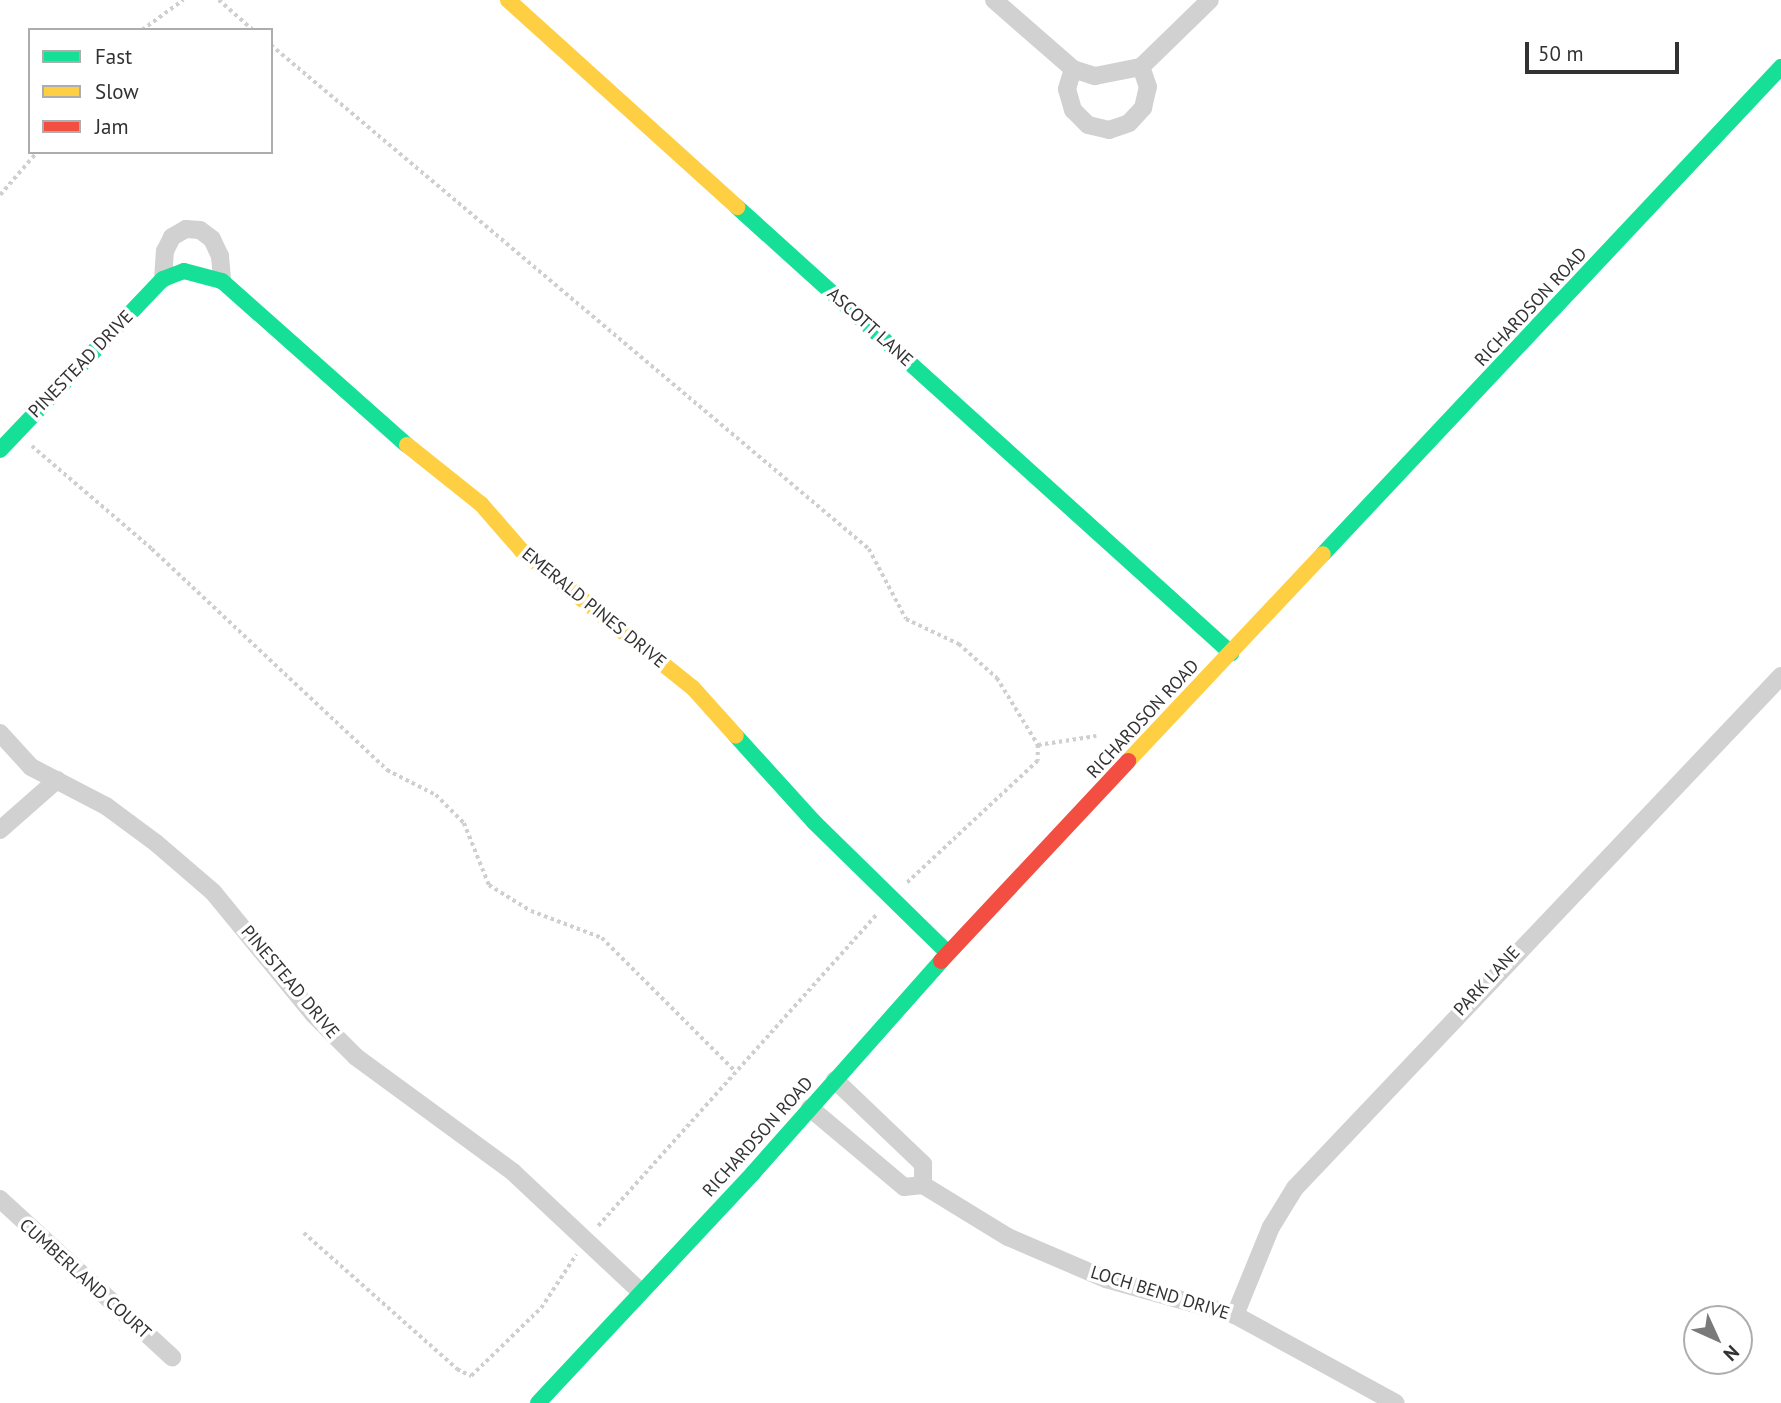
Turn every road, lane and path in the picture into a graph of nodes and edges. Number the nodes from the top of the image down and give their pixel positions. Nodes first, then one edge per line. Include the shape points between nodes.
1 (183, 0) edge
2 (219, 0) edge
3 (508, 0) edge
4 (994, 0) edge
5 (1210, 0) edge
6 (145, 28) edge
7 (251, 28) edge
8 (273, 47) edge
9 (1141, 67) junction
10 (1781, 67) edge
11 (1073, 69) junction
12 (35, 154) edge
13 (0, 195) edge
14 (184, 271) joint
15 (163, 279) junction
16 (222, 282) junction
17 (15, 431) junction
18 (0, 450) edge
19 (1231, 653) junction
20 (1781, 676) edge
21 (0, 733) edge
22 (1096, 736) dead end
23 (1038, 745) junction
24 (57, 780) junction
25 (0, 830) edge
26 (892, 897) junction
27 (948, 953) junction
28 (734, 1070) junction
29 (835, 1080) junction
30 (810, 1108) junction
31 (923, 1185) junction
32 (0, 1199) edge
33 (304, 1233) dead end
34 (586, 1239) junction
35 (641, 1292) junction
36 (1235, 1315) junction
37 (172, 1357) dead end
38 (538, 1403) edge
39 (1396, 1403) edge

1 - 6 path
2 - 7 path
3 - 19 street, ASCOTT LANE
4 - 11 street
5 - 9 street
8 - 23 path via 869,549 906,619 959,644 997,678
9 - 11 street via 1095,76
9 - 11 street via 1148,87 1143,108 1129,123 1109,130 1088,125 1073,110 1067,89
10 - 19 street, RICHARDSON ROAD
12 - 13 path
14 - 15 street, PINESTEAD DRIVE
14 - 16 street, EMERALD PINES DRIVE
15 - 16 street via 165,251 179,233 200,230 212,239 220,256
15 - 17 street, PINESTEAD DRIVE
16 - 26 street, EMERALD PINES DRIVE via 375,420 481,504 522,551 693,688 814,822
17 - 18 street, PINESTEAD DRIVE
17 - 28 path via 152,550 367,753 387,770 436,795 464,823 489,885 531,911 602,938
19 - 27 street, RICHARDSON ROAD
20 - 36 street, PARK LANE via 1493,974 1295,1188 1271,1227
21 - 24 street, PINESTEAD DRIVE via 31,767
22 - 23 path
23 - 26 path via 1038,761
24 - 25 street
24 - 34 street, PINESTEAD DRIVE via 106,806 213,892 314,1015 356,1057 513,1172
26 - 27 street, EMERALD PINES DRIVE
26 - 28 path
27 - 29 street, RICHARDSON ROAD
28 - 34 path
29 - 30 street, RICHARDSON ROAD
29 - 31 street via 923,1164
30 - 31 street, LOCH BEND DRIVE via 883,1173 904,1187
30 - 35 street, RICHARDSON ROAD
31 - 36 street, LOCH BEND DRIVE via 1008,1237 1106,1279
32 - 37 street, CUMBERLAND COURT
33 - 34 path via 457,1369 471,1376 541,1308
34 - 35 street, PINESTEAD DRIVE
35 - 38 street, RICHARDSON ROAD
36 - 39 street, LOCH BEND DRIVE

